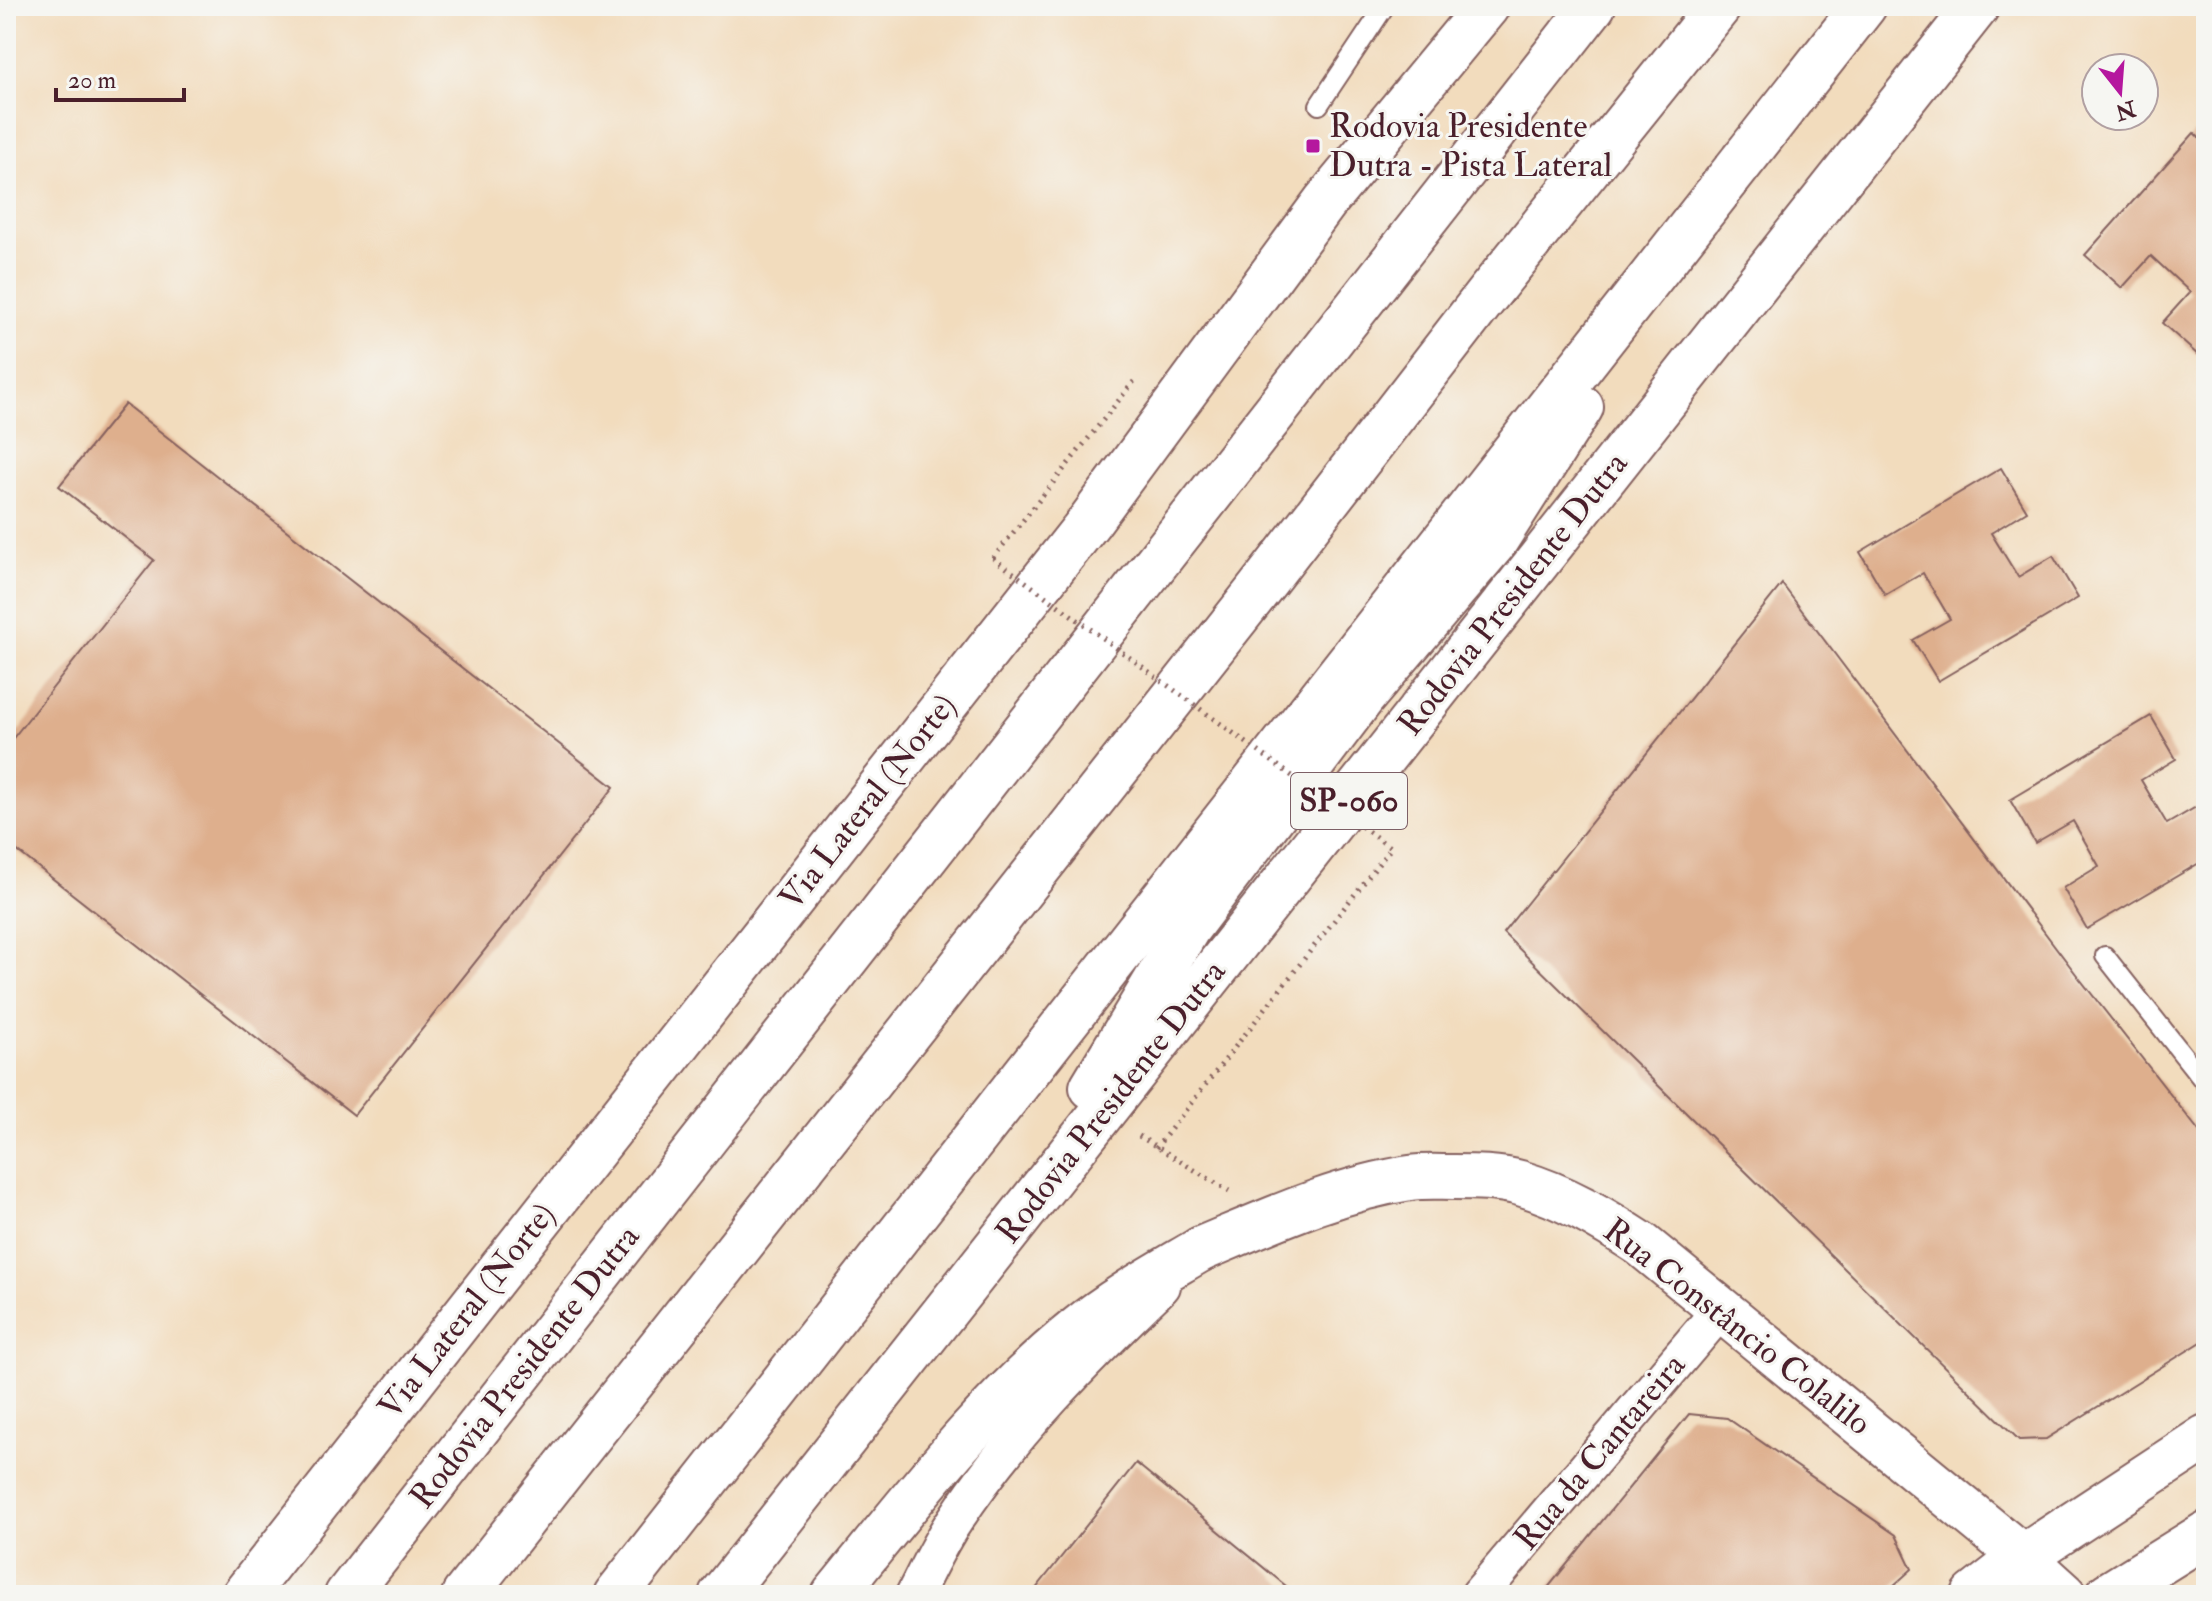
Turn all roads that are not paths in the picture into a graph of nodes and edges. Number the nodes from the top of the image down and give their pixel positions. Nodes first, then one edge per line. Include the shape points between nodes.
1 (1385, 6) edge
2 (1487, 6) edge
3 (1593, 6) edge
4 (1719, 6) edge
5 (1864, 6) edge
6 (1977, 6) edge
7 (1319, 105) dead end
8 (1599, 344) junction
9 (2105, 956) dead end
10 (2206, 1084) edge
11 (1071, 1152) junction
12 (1201, 1249) junction
13 (1722, 1308) junction
14 (2206, 1437) edge
15 (2206, 1534) edge
16 (2023, 1557) junction
17 (244, 1595) edge
18 (347, 1595) edge
19 (464, 1595) edge
20 (616, 1595) edge
21 (721, 1595) edge
22 (834, 1595) edge
23 (914, 1595) edge
24 (1479, 1595) edge
25 (1974, 1595) edge
26 (2065, 1595) edge
27 (2108, 1595) edge

1 - 7 lane
2 - 17 main road, Via Lateral (Norte) via 1325,202 1089,522
3 - 18 main road, Rodovia Presidente Dutra
4 - 19 main road
5 - 8 main road, SP-060
6 - 11 main road, Rodovia Presidente Dutra / SP-060
8 - 11 main road via 1581,409 1494,543 1363,697 1188,928 1072,1121
8 - 20 main road, SP-060
9 - 10 lane
11 - 21 main road, Rodovia Presidente Dutra / SP-060
12 - 13 main road, Rua Constâncio Colalilo via 1343,1193 1412,1178 1518,1182 1607,1221
12 - 22 main road via 1080,1327 1036,1364 959,1444
12 - 23 street, Rua Constâncio Colalilo via 1106,1339 1025,1427 954,1520
13 - 16 main road, Rua Constâncio Colalilo
13 - 24 street, Rua da Cantareira
14 - 16 main road
15 - 27 main road
16 - 25 main road
16 - 26 main road, Rua Constâncio Colalilo

